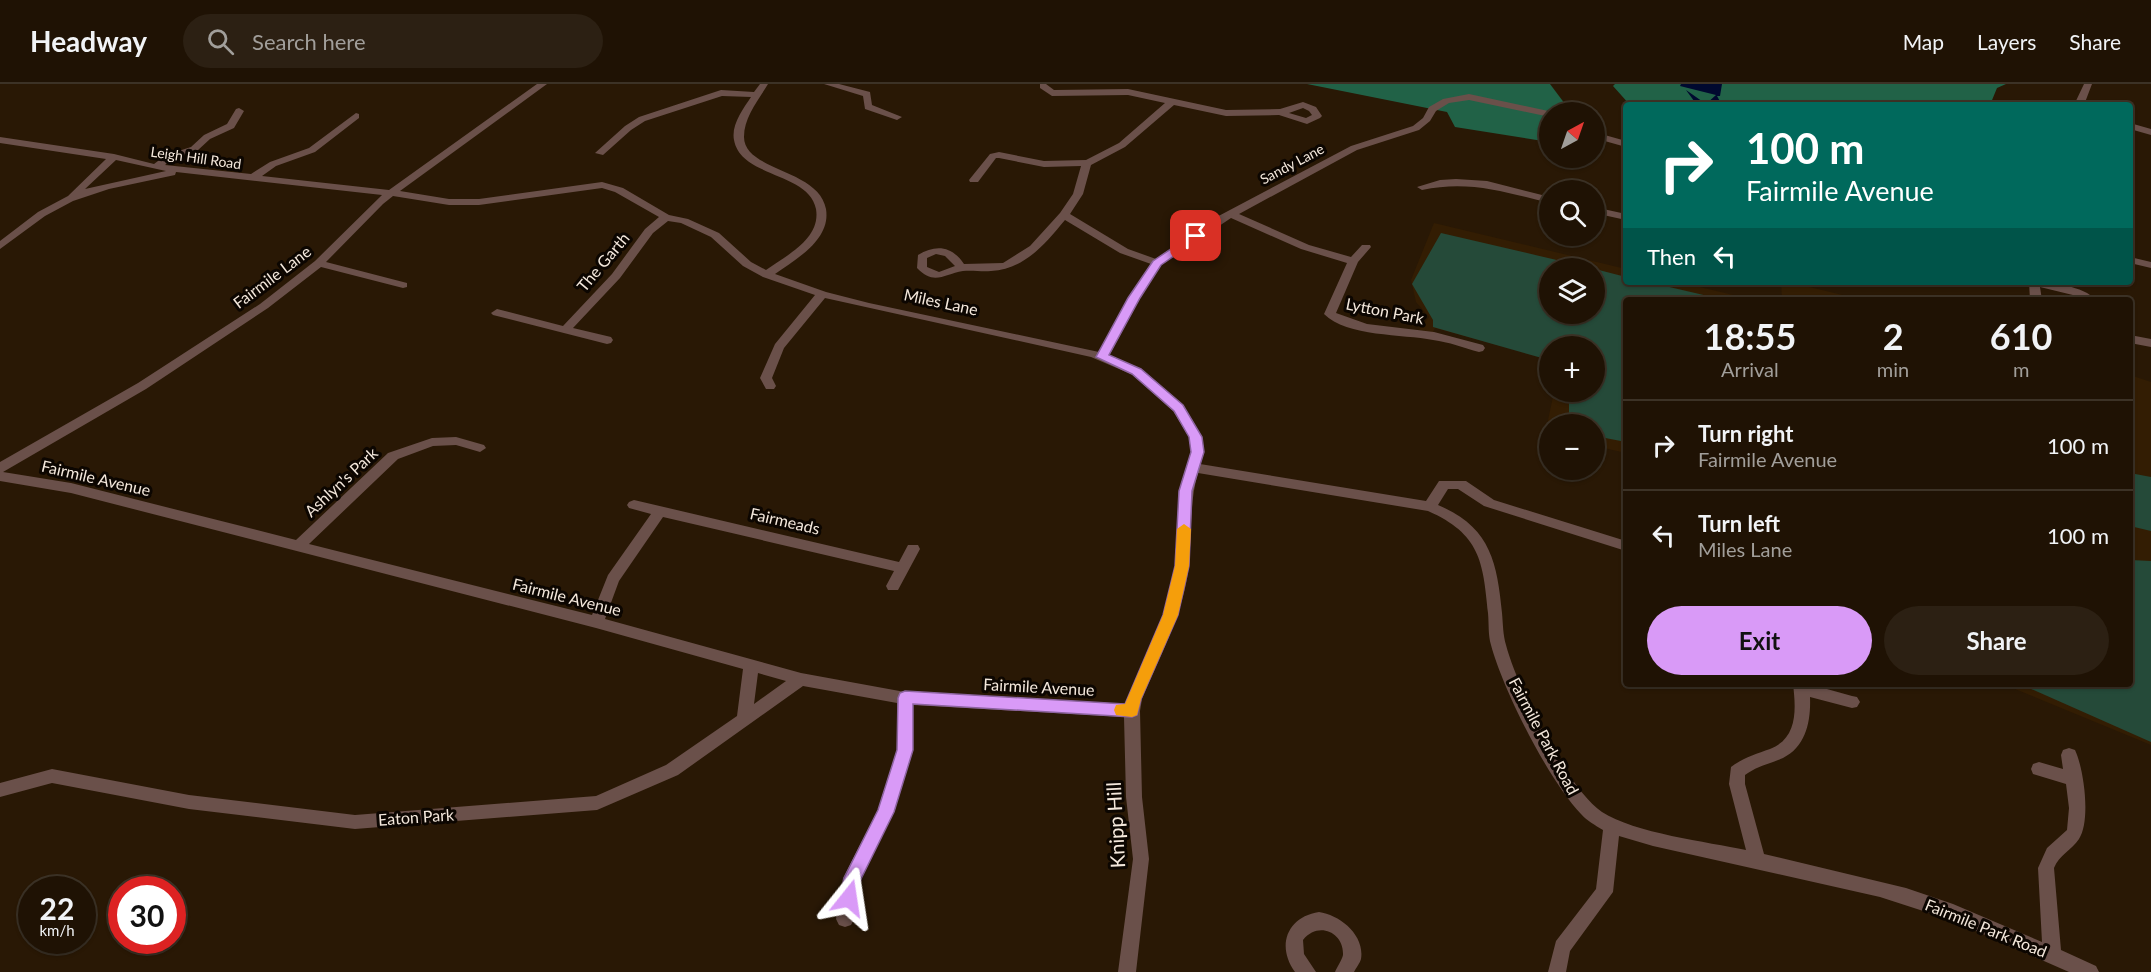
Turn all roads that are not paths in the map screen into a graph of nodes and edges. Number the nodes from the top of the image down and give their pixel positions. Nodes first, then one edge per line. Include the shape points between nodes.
1 (543, 84) edge
2 (764, 84) edge
3 (828, 84) edge
4 (2088, 84) edge
5 (1043, 86) dead end
6 (755, 95) junction
7 (1171, 102) junction
8 (2080, 102) edge
9 (239, 111) dead end
10 (1281, 112) dead end
11 (1539, 112) edge
12 (356, 116) dead end
13 (897, 117) dead end
14 (2133, 127) edge
15 (2151, 132) edge
16 (1605, 138) edge
17 (0, 140) edge
18 (1623, 143) edge
19 (600, 153) dead end
20 (114, 157) junction
21 (1087, 163) junction
22 (156, 167) junction
23 (189, 170) junction
24 (252, 178) junction
25 (974, 180) dead end
26 (1422, 187) dead end
27 (391, 193) junction
28 (1539, 197) edge
29 (69, 199) junction
30 (1605, 212) edge
31 (1231, 214) junction
32 (1064, 215) junction
33 (1623, 216) edge
34 (666, 217) junction
35 (20, 230) junction
36 (0, 237) edge
37 (0, 246) edge
38 (1366, 247) dead end
39 (1353, 261) junction
40 (2133, 261) edge
41 (319, 263) junction
42 (1157, 263) junction
43 (2151, 265) edge
44 (961, 268) dead end
45 (767, 275) junction
46 (403, 285) dead end
47 (2047, 285) edge
48 (822, 294) junction
49 (2087, 297) edge
50 (497, 313) dead end
51 (513, 317) junction
52 (503, 327) dead end
53 (566, 329) junction
54 (2133, 340) edge
55 (610, 341) dead end
56 (2151, 343) edge
57 (1479, 348) dead end
58 (1102, 357) junction
59 (770, 387) dead end
60 (480, 448) dead end
61 (0, 468) edge
62 (1194, 468) junction
63 (0, 476) edge
64 (634, 505) dead end
65 (1430, 507) junction
66 (659, 512) junction
67 (1623, 545) edge
68 (298, 546) junction
69 (913, 549) dead end
70 (902, 567) junction
71 (893, 586) dead end
72 (596, 622) junction
73 (751, 666) junction
74 (801, 679) junction
75 (1801, 687) edge
76 (905, 698) junction
77 (1852, 702) dead end
78 (1132, 711) junction
79 (744, 720) junction
80 (2069, 755) dead end
81 (2039, 769) dead end
82 (2072, 779) junction
83 (0, 790) edge
84 (1612, 825) junction
85 (1758, 862) junction
86 (845, 919) dead end
87 (2052, 955) junction
88 (1127, 972) edge
89 (1307, 972) edge
90 (1344, 972) edge
91 (1557, 972) edge
92 (2090, 972) edge

1 - 27 street, Fairmile Lane
2 - 6 street
3 - 13 street via 867,94 868,107
4 - 8 street
5 - 7 street via 1052,93 1119,91
6 - 19 street via 722,93 642,119
6 - 45 street via 738,131 739,144 750,159 806,185 818,195 823,209 820,229 808,244
7 - 10 street via 1226,113
7 - 21 street via 1125,144
9 - 22 street via 231,126
11 - 31 street, Sandy Lane via 1469,97 1446,101 1416,128 1354,148
12 - 24 street via 312,150 273,164
14 - 15 street
16 - 18 street
17 - 20 street, Leigh Hill Road
20 - 22 street, Leigh Hill Road
20 - 29 street
21 - 25 street via 1044,164 999,155 993,156
21 - 32 street via 1078,194
22 - 23 street, Leigh Hill Road
23 - 24 street, Leigh Hill Road
23 - 29 street
24 - 27 street, Leigh Hill Road
26 - 28 street via 1463,180
27 - 34 street, Miles Lane via 449,202 479,202 602,185 619,190
27 - 41 street, Fairmile Lane via 367,212
29 - 35 street
30 - 33 street
31 - 39 street via 1305,247
31 - 42 street, Sandy Lane
32 - 42 street via 1124,250
32 - 44 street via 1016,263
34 - 45 street, Miles Lane via 715,235 747,264
34 - 53 street, The Garth via 649,231 616,276
35 - 36 street
35 - 37 street
38 - 39 street, Lytton Park
39 - 57 street, Lytton Park via 1330,314 1339,320 1386,331 1434,336 1457,348
40 - 43 street
41 - 46 street
41 - 61 street, Fairmile Lane via 264,306 142,386
42 - 58 street, Sandy Lane
45 - 48 street, Miles Lane
47 - 49 street
48 - 58 street, Miles Lane
48 - 59 street via 779,347 766,378
50 - 51 street
51 - 52 street
51 - 53 street
53 - 55 street
54 - 56 street
58 - 62 street, Miles Lane via 1137,372 1178,408 1195,437
60 - 68 street, Ashlyn's Park via 456,441 432,442 393,456
62 - 65 street, Fairmile Park Road
62 - 78 street, Miles Lane via 1186,491 1182,566 1171,615
63 - 68 street, Fairmile Avenue via 71,488
64 - 66 street, Fairmeads
65 - 67 street via 1444,484 1461,484 1489,503
65 - 84 street, Fairmile Park Road via 1452,515 1480,541 1489,571 1498,645 1517,694 1579,801 1597,818
66 - 70 street, Fairmeads
66 - 72 street via 613,579
68 - 72 street, Fairmile Avenue
69 - 70 street
70 - 71 street
72 - 73 street, Fairmile Avenue
73 - 74 street, Fairmile Avenue
73 - 79 street
74 - 76 street, Fairmile Avenue
74 - 79 street, Eaton Park
75 - 77 street
75 - 85 street via 1805,710 1798,736 1782,751 1745,764 1737,772
76 - 78 street, Fairmile Avenue
76 - 86 street via 905,750 886,812 852,878
78 - 88 street, Knipp Hill via 1134,797 1141,859
79 - 83 street, Eaton Park via 672,770 597,803 355,822 189,802 52,776
80 - 82 street
81 - 82 street
82 - 87 street via 2078,814 2076,830 2051,854 2046,868
84 - 85 street, Fairmile Park Road
84 - 91 street via 1604,892 1562,947
85 - 87 street, Fairmile Park Road via 1908,897
87 - 92 street, Fairmile Park Road
89 - 90 street via 1294,953 1295,934 1308,923 1322,921 1348,938 1352,958

